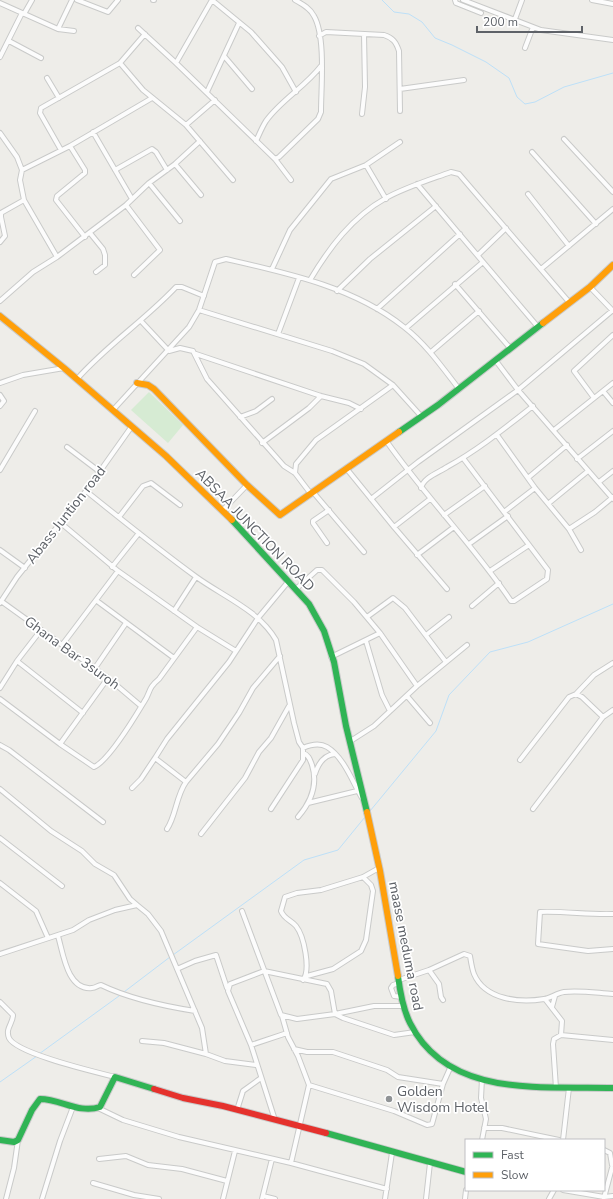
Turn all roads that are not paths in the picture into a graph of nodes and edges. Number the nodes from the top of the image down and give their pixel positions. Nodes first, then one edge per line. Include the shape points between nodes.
1 (32, 0) edge
2 (72, 0) edge
3 (77, 0) edge
4 (118, 0) edge
5 (212, 0) edge
6 (295, 0) edge
7 (455, 0) edge
8 (463, 0) edge
9 (522, 0) edge
10 (592, 0) edge
11 (0, 3) edge
12 (613, 4) edge
13 (481, 13) dead end
14 (23, 14) junction
15 (515, 19) junction
16 (240, 23) junction
17 (533, 27) junction
18 (138, 28) dead end
19 (58, 29) junction
20 (74, 31) dead end
21 (145, 34) junction
22 (364, 34) junction
23 (319, 36) junction
24 (613, 40) edge
25 (8, 41) junction
26 (525, 48) dead end
27 (224, 56) junction
28 (0, 57) edge
29 (41, 58) dead end
30 (120, 63) junction
31 (176, 63) junction
32 (322, 65) junction
33 (47, 78) dead end
34 (464, 80) dead end
35 (252, 89) dead end
36 (400, 89) junction
37 (207, 92) junction
38 (296, 92) junction
39 (59, 98) junction
40 (152, 98) junction
41 (215, 100) junction
42 (400, 111) dead end
43 (362, 114) dead end
44 (186, 125) junction
45 (0, 132) edge
46 (92, 132) junction
47 (564, 140) dead end
48 (200, 141) junction
49 (256, 141) junction
50 (400, 142) dead end
51 (70, 146) junction
52 (62, 150) junction
53 (532, 152) dead end
54 (275, 159) junction
55 (175, 164) junction
56 (366, 165) junction
57 (22, 170) junction
58 (115, 170) junction
59 (167, 170) junction
60 (233, 180) dead end
61 (291, 180) dead end
62 (149, 183) junction
63 (417, 184) junction
64 (613, 192) edge
65 (528, 194) dead end
66 (201, 195) dead end
67 (386, 198) junction
68 (132, 199) junction
69 (24, 200) junction
70 (126, 205) junction
71 (436, 206) junction
72 (613, 209) edge
73 (180, 221) dead end
74 (596, 224) junction
75 (506, 228) junction
76 (90, 233) junction
77 (460, 234) junction
78 (85, 237) junction
79 (0, 242) edge
80 (569, 246) junction
81 (478, 255) junction
82 (57, 257) junction
83 (483, 262) junction
84 (613, 265) edge
85 (541, 268) junction
86 (272, 270) junction
87 (96, 272) dead end
88 (134, 275) dead end
89 (299, 278) junction
90 (310, 280) junction
91 (455, 284) junction
92 (590, 287) junction
93 (337, 291) junction
94 (204, 296) junction
95 (0, 301) edge
96 (569, 302) junction
97 (377, 309) junction
98 (199, 310) junction
99 (479, 311) junction
100 (613, 311) edge
101 (0, 316) edge
102 (141, 321) junction
103 (538, 327) junction
104 (406, 328) junction
105 (278, 334) junction
106 (613, 335) edge
107 (510, 348) junction
108 (169, 350) junction
109 (431, 352) junction
110 (196, 354) junction
111 (496, 361) junction
112 (64, 368) junction
113 (77, 379) junction
114 (0, 383) edge
115 (137, 383) junction
116 (613, 383) edge
117 (393, 385) junction
118 (459, 389) junction
119 (518, 390) junction
120 (603, 391) junction
121 (0, 395) edge
122 (321, 396) junction
123 (594, 398) junction
124 (272, 399) dead end
125 (613, 403) edge
126 (0, 406) edge
127 (533, 406) junction
128 (360, 409) junction
129 (113, 410) junction
130 (35, 411) dead end
131 (421, 416) junction
132 (240, 417) junction
133 (132, 426) junction
134 (554, 430) junction
135 (613, 431) edge
136 (497, 435) junction
137 (387, 442) junction
138 (262, 443) junction
139 (567, 445) junction
140 (67, 447) dead end
141 (464, 458) junction
142 (577, 459) junction
143 (346, 468) junction
144 (0, 470) edge
145 (408, 471) junction
146 (588, 471) junction
147 (613, 471) edge
148 (100, 472) junction
149 (295, 473) junction
150 (529, 477) junction
151 (599, 482) junction
152 (247, 485) junction
153 (485, 486) junction
154 (421, 488) junction
155 (535, 488) junction
156 (86, 491) junction
157 (312, 493) junction
158 (613, 497) edge
159 (371, 499) junction
160 (430, 500) junction
161 (549, 503) junction
162 (180, 506) dead end
163 (223, 510) junction
164 (329, 510) junction
165 (506, 514) junction
166 (444, 515) junction
167 (119, 517) junction
168 (62, 524) junction
169 (394, 527) junction
170 (454, 527) junction
171 (569, 529) junction
172 (139, 533) junction
173 (327, 543) dead end
174 (469, 544) junction
175 (529, 544) junction
176 (0, 550) edge
177 (581, 550) dead end
178 (364, 552) dead end
179 (418, 555) junction
180 (112, 567) junction
181 (25, 568) junction
182 (118, 571) junction
183 (490, 571) junction
184 (196, 577) junction
185 (288, 582) junction
186 (499, 583) junction
187 (296, 589) junction
188 (448, 589) dead end
189 (97, 601) junction
190 (1, 602) edge
191 (472, 606) dead end
192 (174, 611) junction
193 (367, 617) junction
194 (449, 617) dead end
195 (258, 618) junction
196 (126, 623) junction
197 (197, 627) junction
198 (41, 630) junction
199 (380, 633) junction
200 (426, 635) junction
201 (366, 641) junction
202 (62, 645) junction
203 (467, 645) dead end
204 (236, 651) junction
205 (280, 656) junction
206 (331, 657) junction
207 (174, 658) junction
208 (17, 661) junction
209 (446, 662) junction
210 (613, 663) edge
211 (95, 668) junction
212 (108, 678) junction
213 (418, 686) junction
214 (0, 688) edge
215 (576, 694) junction
216 (407, 696) junction
217 (0, 699) edge
218 (290, 705) junction
219 (141, 706) junction
220 (613, 710) edge
221 (390, 711) junction
222 (83, 713) junction
223 (603, 717) junction
224 (430, 723) dead end
225 (349, 742) junction
226 (60, 744) junction
227 (0, 745) edge
228 (303, 748) junction
229 (303, 753) junction
230 (335, 754) junction
231 (155, 758) junction
232 (520, 760) dead end
233 (315, 774) junction
234 (186, 782) junction
235 (132, 788) dead end
236 (0, 789) edge
237 (358, 791) junction
238 (308, 803) junction
239 (365, 804) junction
240 (271, 809) dead end
241 (533, 809) dead end
242 (367, 814) joint
243 (298, 817) dead end
244 (103, 822) dead end
245 (167, 829) dead end
246 (201, 834) dead end
247 (0, 838) edge
248 (379, 868) junction
249 (363, 877) junction
250 (0, 883) edge
251 (62, 886) dead end
252 (137, 905) junction
253 (242, 911) dead end
254 (613, 914) edge
255 (58, 936) junction
256 (48, 938) junction
257 (613, 949) edge
258 (0, 954) edge
259 (177, 969) junction
260 (429, 970) junction
261 (264, 971) junction
262 (307, 976) junction
263 (303, 980) junction
264 (399, 981) junction
265 (227, 988) junction
266 (613, 994) edge
267 (555, 996) junction
268 (545, 999) junction
269 (443, 1000) dead end
270 (0, 1002) edge
271 (404, 1006) junction
272 (552, 1007) junction
273 (195, 1011) junction
274 (335, 1014) junction
275 (282, 1016) junction
276 (415, 1032) junction
277 (287, 1033) junction
278 (561, 1035) junction
279 (613, 1040) edge
280 (142, 1041) dead end
281 (251, 1046) junction
282 (294, 1049) junction
283 (206, 1054) junction
284 (256, 1065) junction
285 (451, 1066) junction
286 (115, 1077) junction
287 (261, 1078) junction
288 (482, 1079) junction
289 (443, 1084) junction
290 (309, 1085) junction
291 (556, 1088) junction
292 (570, 1088) junction
293 (613, 1088) edge
294 (74, 1107) junction
295 (98, 1108) junction
296 (237, 1110) junction
297 (275, 1120) junction
298 (300, 1127) junction
299 (484, 1128) junction
300 (482, 1139) edge
301 (554, 1139) edge
302 (563, 1139) edge
303 (0, 1140) edge
304 (18, 1140) junction
305 (605, 1150) edge
306 (235, 1151) junction
307 (392, 1153) junction
308 (99, 1159) dead end
309 (272, 1159) junction
310 (291, 1163) junction
311 (430, 1163) junction
312 (612, 1165) edge
313 (465, 1172) edge
314 (228, 1181) junction
315 (92, 1183) dead end
316 (387, 1189) junction
317 (568, 1191) edge
318 (613, 1196) edge
319 (262, 1197) edge
320 (604, 1198) edge
321 (6, 1199) edge
322 (42, 1199) edge
323 (159, 1199) edge
324 (223, 1199) edge
325 (275, 1199) edge
326 (385, 1199) edge
327 (426, 1199) edge

1 - 14 street
2 - 19 street
3 - 4 street via 108,12
5 - 16 street
5 - 31 street
6 - 23 street via 309,9 314,16
7 - 13 street via 456,3
8 - 15 street
9 - 15 street
10 - 12 street
11 - 14 street
14 - 19 street
14 - 25 street
15 - 17 street
16 - 27 street
16 - 38 street via 282,68
17 - 24 street via 544,31
17 - 26 street
18 - 21 street
19 - 20 street
21 - 30 street
21 - 31 street
22 - 23 street via 326,32
22 - 36 street via 384,35 396,43 399,51
22 - 43 street via 365,87
23 - 32 street
25 - 28 street
25 - 29 street
27 - 35 street
27 - 37 street
30 - 39 street
30 - 40 street
31 - 37 street
32 - 38 street
32 - 54 street via 320,116
33 - 39 street
34 - 36 street
36 - 42 street
37 - 41 street
38 - 49 street via 268,118
39 - 52 street via 41,108 40,112
40 - 44 street
40 - 46 street
41 - 44 street
41 - 49 street
44 - 48 street
45 - 57 street via 17,157
46 - 51 street
46 - 58 street
47 - 64 street
48 - 55 street
48 - 60 street
49 - 54 street
50 - 56 street
51 - 52 street
51 - 78 street via 85,173 57,196 56,200
52 - 57 street
53 - 74 street
54 - 61 street
55 - 59 street
55 - 66 street
56 - 67 street
56 - 86 street via 332,179 290,230
57 - 69 street via 20,180
58 - 59 street via 152,149
58 - 68 street
59 - 62 street
62 - 68 street
62 - 73 street
63 - 67 street
63 - 71 street
63 - 75 street via 455,172
65 - 80 street
67 - 90 street via 347,229 324,256
68 - 70 street
69 - 79 street via 2,214 5,236
69 - 82 street
70 - 76 street
70 - 88 street via 160,250
71 - 77 street
71 - 93 street via 370,259
72 - 74 street
74 - 80 street
75 - 81 street
75 - 85 street
76 - 78 street
76 - 87 street via 105,255 105,265
77 - 81 street
77 - 97 street
78 - 82 street
80 - 85 street
81 - 83 street
82 - 95 street via 34,272
83 - 91 street
83 - 103 street
84 - 92 street
85 - 96 street
86 - 89 street
86 - 94 street via 220,259 215,262
89 - 90 street
89 - 105 street
90 - 93 street
91 - 99 street
91 - 104 street
92 - 96 street
92 - 100 street
93 - 97 street via 365,301
94 - 98 street
94 - 102 street via 176,287
96 - 103 street
97 - 104 street
98 - 105 street
98 - 108 street via 189,327
99 - 107 street
99 - 109 street
100 - 119 street
101 - 112 street, ABSAA JUNCTION ROAD
102 - 108 street
102 - 113 street via 106,350
103 - 107 street
104 - 109 street
105 - 117 street via 364,364
106 - 123 street via 574,370
107 - 111 street
108 - 110 street via 186,348
108 - 115 street
109 - 118 street
110 - 122 street
110 - 132 street via 207,379
111 - 118 street
111 - 119 street
112 - 113 street, ABSAA JUNCTION ROAD
112 - 114 street via 23,375
113 - 129 street, ABSAA JUNCTION ROAD
115 - 129 street
115 - 152 street via 154,389
116 - 120 street
117 - 128 street
117 - 131 street
118 - 131 street
119 - 127 street
119 - 145 street
120 - 123 street
120 - 125 street
121 - 126 street via 4,400
122 - 128 street via 349,403
122 - 138 street
123 - 134 street
124 - 132 street via 256,412
127 - 134 street
127 - 136 street
128 - 149 street via 316,440 296,464
129 - 133 street, ABSAA JUNCTION ROAD
130 - 144 street
131 - 137 street
132 - 138 street
133 - 148 street, Abass Juntion road
133 - 163 street, ABSAA JUNCTION ROAD
134 - 139 street
135 - 142 street
136 - 141 street
136 - 150 street
137 - 143 street
137 - 145 street
138 - 149 street via 284,466
139 - 142 street
139 - 150 street
140 - 148 street
141 - 153 street
141 - 154 street via 429,477
142 - 146 street
143 - 157 street
143 - 159 street
145 - 154 street
145 - 159 street
146 - 151 street
146 - 161 street
147 - 151 street
148 - 156 street, Abass Juntion road
149 - 157 street
150 - 155 street
151 - 158 street
152 - 157 street via 279,515
152 - 163 street
153 - 165 street
153 - 166 street
154 - 160 street
155 - 161 street
155 - 165 street
156 - 167 street
156 - 168 street, Abass Juntion road
157 - 164 street
158 - 171 street
159 - 169 street
160 - 166 street
160 - 169 street
161 - 171 street
162 - 167 street via 151,483 143,486
163 - 185 street, ABSAA JUNCTION ROAD
164 - 173 street via 313,520
164 - 178 street
165 - 174 street
165 - 175 street
166 - 170 street
167 - 172 street
168 - 180 street
168 - 181 street, Abass Juntion road
169 - 179 street
170 - 174 street
170 - 179 street
171 - 177 street
172 - 180 street
172 - 184 street
174 - 183 street
175 - 183 street
175 - 186 street via 548,570 547,579 514,601 511,601
176 - 181 street
179 - 188 street
180 - 182 street
181 - 190 street, Abass Juntion road
182 - 189 street
182 - 192 street
183 - 186 street
184 - 192 street
184 - 195 street
185 - 187 street, ABSAA JUNCTION ROAD
185 - 195 street
186 - 191 street
187 - 193 street via 317,570 322,570
187 - 206 street, ABSAA JUNCTION ROAD via 320,619
189 - 196 street
189 - 202 street
190 - 198 street, Ghana Bar 3suroh
192 - 197 street
193 - 199 street
193 - 200 street via 393,598 405,608
194 - 200 street
195 - 204 street
195 - 205 street via 273,634
196 - 207 street
196 - 211 street
197 - 204 street
197 - 207 street
198 - 202 street, Ghana Bar 3suroh
198 - 208 street
199 - 201 street
199 - 213 street
200 - 209 street
201 - 206 street
201 - 221 street via 382,695
202 - 211 street, Ghana Bar 3suroh
203 - 209 street
204 - 231 street
205 - 218 street
205 - 234 street via 253,688 218,744
206 - 225 street, ABSAA JUNCTION ROAD
207 - 219 street via 151,686
208 - 214 street
208 - 222 street
209 - 213 street
210 - 215 street via 594,675
211 - 212 street, Ghana Bar 3suroh
212 - 219 street, Ghana Bar 3suroh
212 - 222 street
213 - 216 street
215 - 223 street
215 - 232 street via 569,697
216 - 221 street
216 - 224 street
217 - 226 street
218 - 228 street via 299,742
218 - 246 street via 242,782
219 - 226 street via 124,734 97,766 92,767
220 - 223 street
221 - 225 street via 374,726
222 - 226 street
223 - 241 street
225 - 239 street, ABSAA JUNCTION ROAD
227 - 244 street
228 - 229 street
228 - 230 street via 326,746
229 - 233 street via 309,758
229 - 240 street via 303,760
230 - 233 street via 326,756
230 - 237 street
231 - 234 street
231 - 235 street
233 - 238 street
234 - 245 street
236 - 252 street via 51,831 114,875
237 - 238 street
237 - 239 street
238 - 243 street
239 - 242 street, ABSAA JUNCTION ROAD
242 - 248 street, maase meduma road
247 - 251 street
248 - 249 street
248 - 264 street, maase meduma road
249 - 262 street via 373,891 363,949 333,969
249 - 262 street via 321,890 289,894 285,897 282,915 300,932 306,956
250 - 256 street via 36,911
252 - 255 street via 93,918
252 - 259 street via 156,924
253 - 261 street
254 - 257 street via 540,912 538,944 588,951
255 - 256 street
255 - 273 street via 71,977 79,984 92,988 101,985 121,994
256 - 258 street
259 - 265 street via 216,955
259 - 273 street
260 - 264 street
260 - 268 street via 467,954 470,956 474,974 482,986 499,996 519,1001
260 - 269 street via 439,984
261 - 263 street
261 - 265 street via 230,984
261 - 275 street
262 - 263 street
263 - 274 street via 327,984 331,991
264 - 271 street, maase meduma road
265 - 281 street
266 - 267 street via 564,992
267 - 268 street
267 - 272 street
268 - 272 street
270 - 286 street via 13,1015 8,1028 10,1040 25,1050 80,1069
271 - 274 street via 374,1006
271 - 276 street, maase meduma road
272 - 278 street via 562,1021
273 - 283 street via 202,1028
274 - 275 street via 297,1019
274 - 276 street via 394,1035
275 - 277 street
276 - 285 street, maase meduma road via 434,1053
277 - 281 street
277 - 282 street
278 - 279 street
278 - 291 street via 554,1039 553,1044
280 - 283 street
281 - 284 street
282 - 289 street via 333,1052 387,1070 398,1077
282 - 290 street
283 - 284 street via 225,1061
284 - 287 street
285 - 288 street, maase meduma road
285 - 289 street
286 - 295 street via 103,1104
286 - 296 street via 183,1098
287 - 296 street via 243,1091
287 - 297 street
288 - 291 street, maase meduma road via 517,1086
288 - 299 street via 480,1092 485,1112
289 - 290 street via 432,1124 427,1125
290 - 298 street
291 - 292 street, maase meduma road
292 - 293 street, maase meduma road
292 - 302 street
294 - 295 street via 91,1110
294 - 304 street via 40,1099
294 - 322 street via 60,1141
295 - 306 street via 122,1120
296 - 297 street
297 - 298 street
298 - 307 street
298 - 310 street
299 - 300 street
299 - 301 street via 502,1128
303 - 304 street
304 - 321 street
305 - 312 street via 610,1153
306 - 309 street
306 - 314 street
307 - 311 street
307 - 316 street
308 - 314 street via 126,1156 148,1165 182,1169
309 - 310 street
309 - 319 street
310 - 316 street
311 - 313 street
311 - 327 street
312 - 320 street
314 - 324 street
315 - 323 street
316 - 326 street
317 - 320 street
318 - 320 street
319 - 325 street

